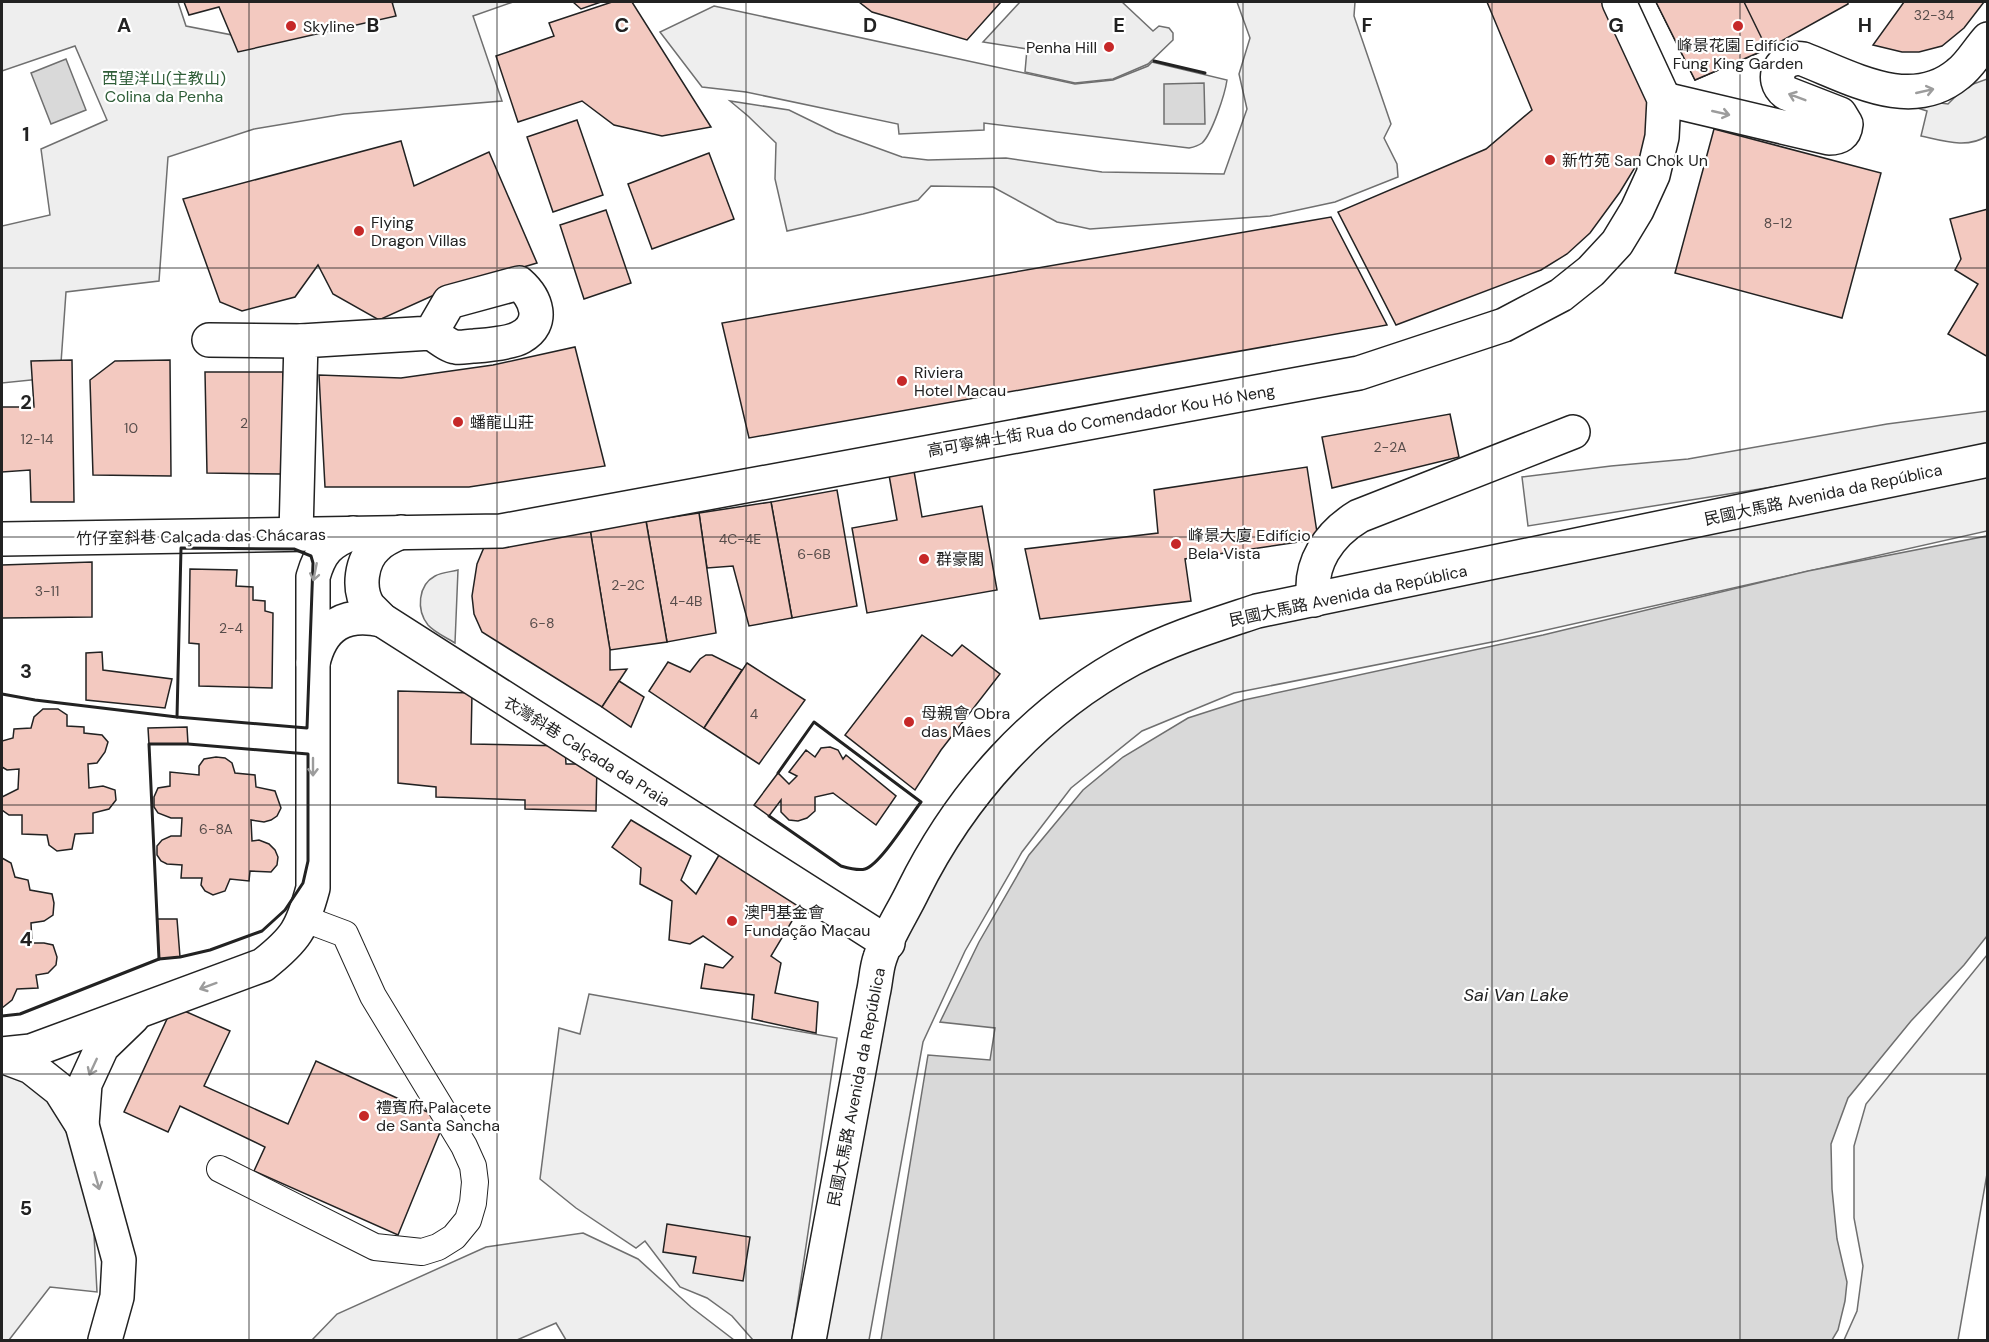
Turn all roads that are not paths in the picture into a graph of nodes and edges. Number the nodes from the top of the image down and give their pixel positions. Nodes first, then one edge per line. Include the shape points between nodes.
1 (1619, 2) edge
2 (1983, 53) edge
3 (1664, 99) junction
4 (431, 333) dead end
5 (209, 340) dead end
6 (301, 341) junction
7 (1573, 432) dead end
8 (1988, 460) edge
9 (401, 532) junction
10 (324, 536) junction
11 (2, 539) edge
12 (363, 591) junction
13 (1314, 600) junction
14 (382, 620) junction
15 (313, 663) junction
16 (305, 919) junction
17 (888, 943) junction
18 (165, 1002) junction
19 (2, 1055) edge
20 (82, 1125) junction
21 (220, 1169) dead end
22 (105, 1341) edge
23 (809, 1341) edge

1 - 3 street
3 -> 2 street via 1833,138 1844,132 1845,120 1840,114 1781,89 1777,77 1786,61 1803,59 1889,91 1914,93 1938,87
3 - 9 street, 高可寧紳士街 Rua do Comendador Kou Hó Neng via 1662,137 1653,175 1617,243 1561,296 1504,325 1359,373 501,531
4 - 6 street
5 - 6 street
6 - 10 street
7 - 13 street via 1347,523 1321,554 1314,580
8 - 13 street, 民國大馬路 Avenida da República
9 - 10 street, 竹仔室斜巷 Calçada das Chácaras
9 - 12 street via 375,547 366,561
10 - 11 street, 竹仔室斜巷 Calçada das Chácaras
10 - 12 street, 衣灣斜巷 Calçada da Praia via 343,550
10 -> 15 street via 326,549 317,561 313,577
12 - 14 street, 衣灣斜巷 Calçada da Praia via 369,606
13 - 17 street, 民國大馬路 Avenida da República via 1257,611 1169,642 1132,660 1061,705 971,795 925,867
14 - 15 street via 365,616 336,625 324,635
14 - 17 street, 衣灣斜巷 Calçada da Praia
15 -> 16 street via 313,888
16 -> 18 street via 288,946 263,966
16 - 21 street via 345,934 374,996 464,1146 475,1182 468,1220 454,1237 422,1252 375,1247
17 - 23 street, 民國大馬路 Avenida da República via 880,958
18 - 19 street via 31,1050
18 -> 20 street via 131,1018 102,1047 85,1084
19 - 20 street via 31,1067 60,1090
20 -> 22 street via 119,1260 117,1297

